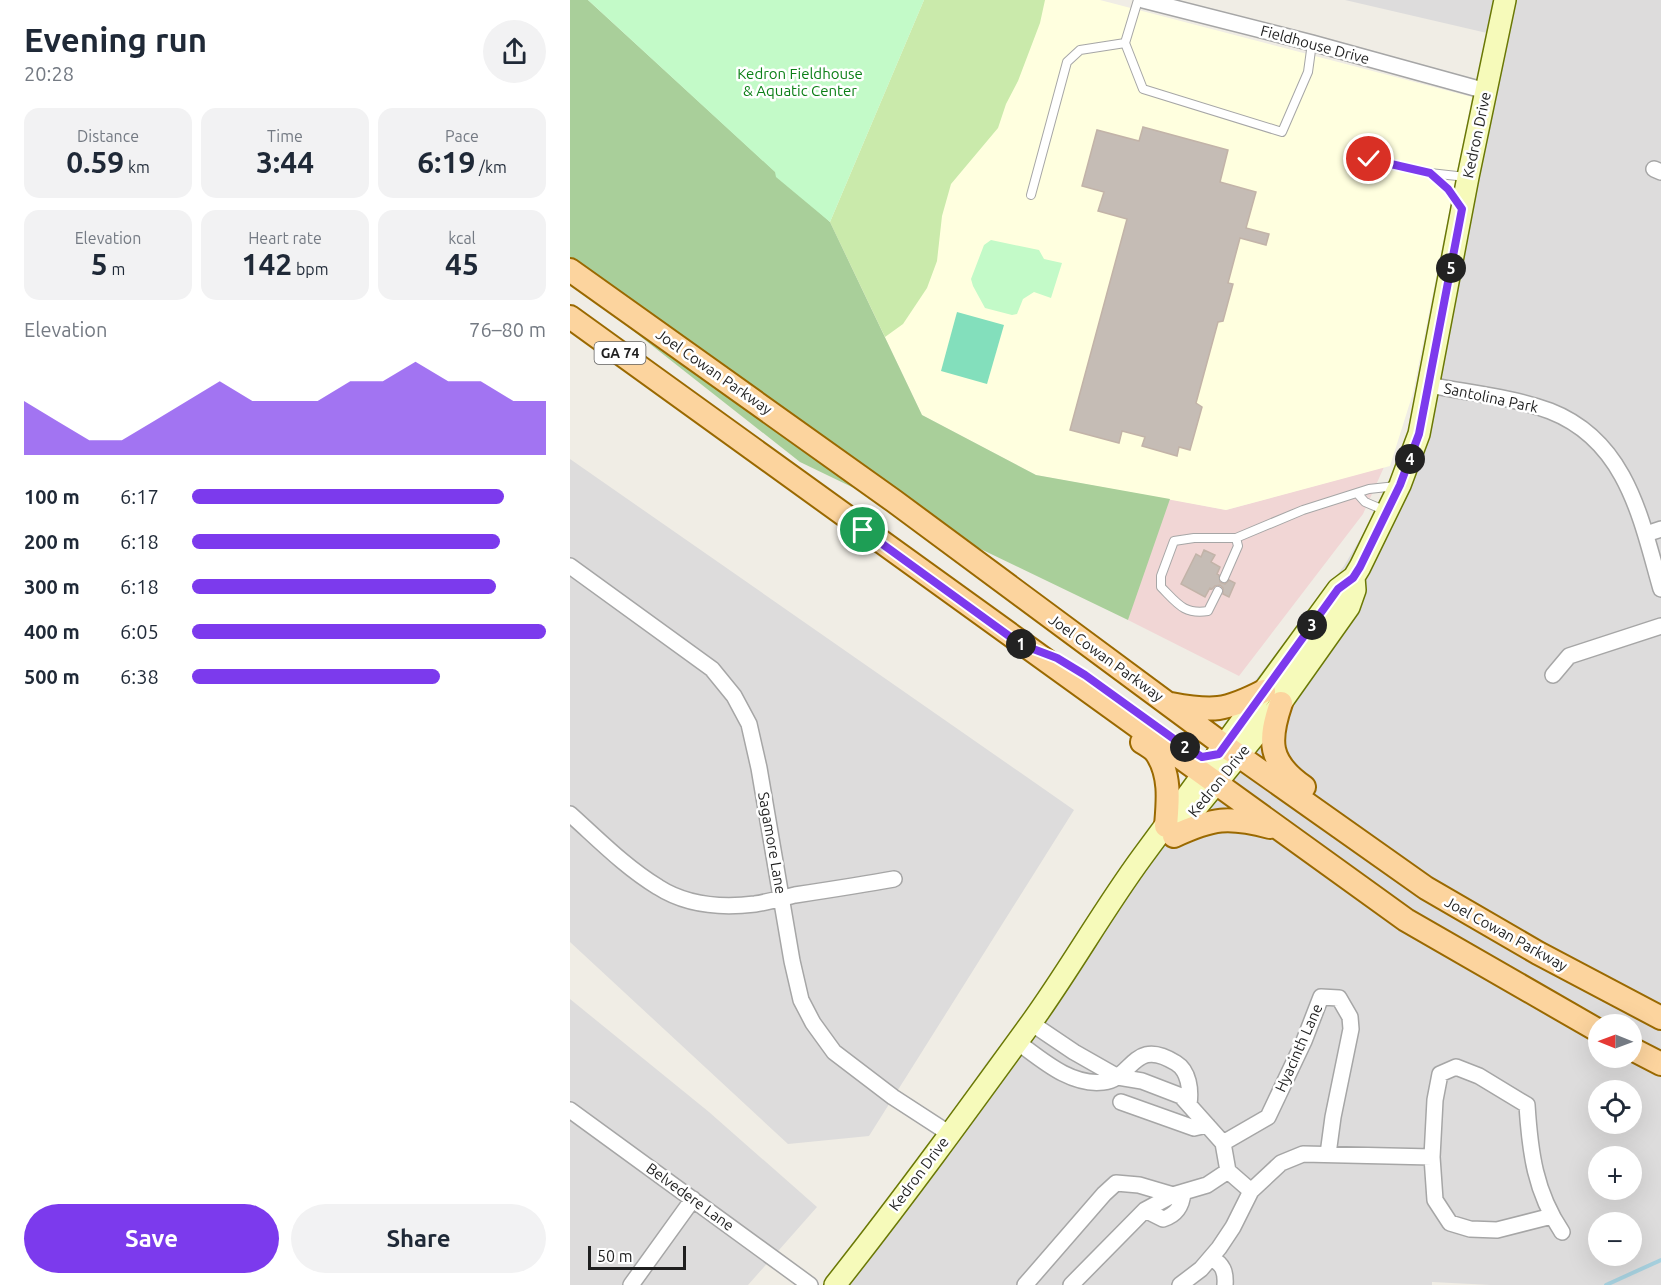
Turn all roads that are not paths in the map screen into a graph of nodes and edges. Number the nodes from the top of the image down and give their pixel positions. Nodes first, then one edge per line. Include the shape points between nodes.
1 (1138, 0) edge
2 (1143, 0) edge
3 (1505, 0) edge
4 (1125, 43) junction
5 (1312, 43) junction
6 (1486, 91) junction
7 (1369, 159) dead end
8 (1430, 173) junction
9 (1468, 177) junction
10 (1031, 195) dead end
11 (1462, 209) junction
12 (570, 270) edge
13 (570, 317) edge
14 (1429, 385) junction
15 (1400, 485) junction
16 (1357, 492) junction
17 (1388, 512) junction
18 (1661, 529) edge
19 (1646, 534) junction
20 (1236, 538) junction
21 (570, 566) edge
22 (1224, 578) dead end
23 (1661, 589) edge
24 (1218, 591) dead end
25 (1661, 626) edge
26 (1020, 644) junction
27 (1042, 660) junction
28 (1553, 675) dead end
29 (1272, 697) junction
30 (1168, 704) junction
31 (1221, 765) junction
32 (570, 814) edge
33 (1281, 830) junction
34 (1170, 831) junction
35 (894, 879) dead end
36 (1426, 888) junction
37 (782, 898) junction
38 (1661, 1018) edge
39 (1031, 1023) junction
40 (1588, 1025) edge
41 (1016, 1041) junction
42 (1642, 1052) edge
43 (1658, 1056) edge
44 (1118, 1077) junction
45 (1121, 1102) dead end
46 (1189, 1104) junction
47 (570, 1110) edge
48 (1207, 1125) junction
49 (950, 1134) junction
50 (1223, 1143) junction
51 (1328, 1154) junction
52 (1432, 1157) junction
53 (1228, 1171) junction
54 (1251, 1191) junction
55 (1178, 1194) junction
56 (693, 1199) junction
57 (1552, 1216) junction
58 (1562, 1232) dead end
59 (1211, 1258) junction
60 (631, 1285) edge
61 (810, 1285) edge
62 (835, 1285) edge
63 (1025, 1285) edge
64 (1071, 1285) edge
65 (1180, 1285) edge
66 (1225, 1285) edge

1 - 4 lane
2 - 5 street, Fieldhouse Drive
3 - 6 street, Kedron Drive
4 - 5 lane via 1143,88 1282,132 1308,72
4 - 10 lane via 1080,50 1067,62
5 - 6 street, Fieldhouse Drive
6 - 9 street, Kedron Drive
7 - 8 lane
8 - 9 lane
8 - 11 lane
9 - 11 street, Kedron Drive
11 - 14 street, Kedron Drive
12 - 30 main road, Joel Cowan Parkway / GA 74 via 894,501
13 - 26 main road, Joel Cowan Parkway / GA 74
14 - 15 street, Kedron Drive via 1419,434
14 - 19 street, Santolina Park via 1537,407 1573,423 1600,444 1616,464
15 - 16 lane
15 - 17 street, Kedron Drive
16 - 17 lane via 1365,502
16 - 20 lane
17 - 29 street, Kedron Drive via 1353,578 1338,589
18 - 19 street
19 - 23 street, Santolina Park
20 - 22 lane via 1238,546
20 - 24 lane via 1174,541 1161,576 1161,587 1194,613 1208,611
21 - 37 street, Sagamore Lane via 712,669 734,696 749,724
25 - 28 street via 1569,656
26 - 27 main road, Joel Cowan Parkway / GA 74
26 - 31 main road via 1057,658 1185,747
27 - 31 main road, Joel Cowan Parkway / GA 74
27 - 34 main road via 1066,688 1157,753 1168,782
29 - 30 main road via 1218,710
29 - 31 street, Kedron Drive
29 - 36 main road via 1276,760 1289,777 1403,858
30 - 31 main road, Joel Cowan Parkway / GA 74
31 - 33 main road, Joel Cowan Parkway / GA 74
31 - 34 street, Kedron Drive
31 - 36 main road, Joel Cowan Parkway / GA 74
32 - 37 street via 633,870 675,895 728,906
33 - 34 main road via 1240,819
33 - 40 main road, Joel Cowan Parkway / GA 74 via 1406,920
34 - 39 street, Kedron Drive
35 - 37 street
36 - 38 main road, Joel Cowan Parkway / GA 74
37 - 49 street, Sagamore Lane via 801,1000 813,1023 834,1052
39 - 41 street, Kedron Drive
39 - 44 street
41 - 44 street via 1071,1077 1104,1082
41 - 49 street, Kedron Drive
42 - 43 main road
44 - 46 street via 1142,1081 1181,1096
44 - 46 street via 1130,1063 1143,1056 1162,1054 1182,1067 1189,1084
45 - 48 street via 1194,1128
46 - 48 street
47 - 56 street, Belvedere Lane
48 - 50 street
49 - 62 street, Kedron Drive
50 - 51 street, Hyacinth Lane via 1268,1117 1321,997 1339,998 1350,1017 1351,1029
50 - 53 street
51 - 52 street
51 - 54 street via 1303,1154 1281,1163
52 - 57 street via 1435,1200 1450,1223 1497,1230
52 - 57 street via 1440,1074 1456,1067 1479,1076 1527,1106 1532,1163
53 - 54 street
53 - 55 street via 1207,1185
54 - 59 street
55 - 63 street via 1116,1183
55 - 64 street via 1180,1207 1173,1216 1163,1219 1145,1210
56 - 60 street
56 - 61 street, Belvedere Lane
57 - 58 street
59 - 65 street
59 - 66 street via 1221,1263

